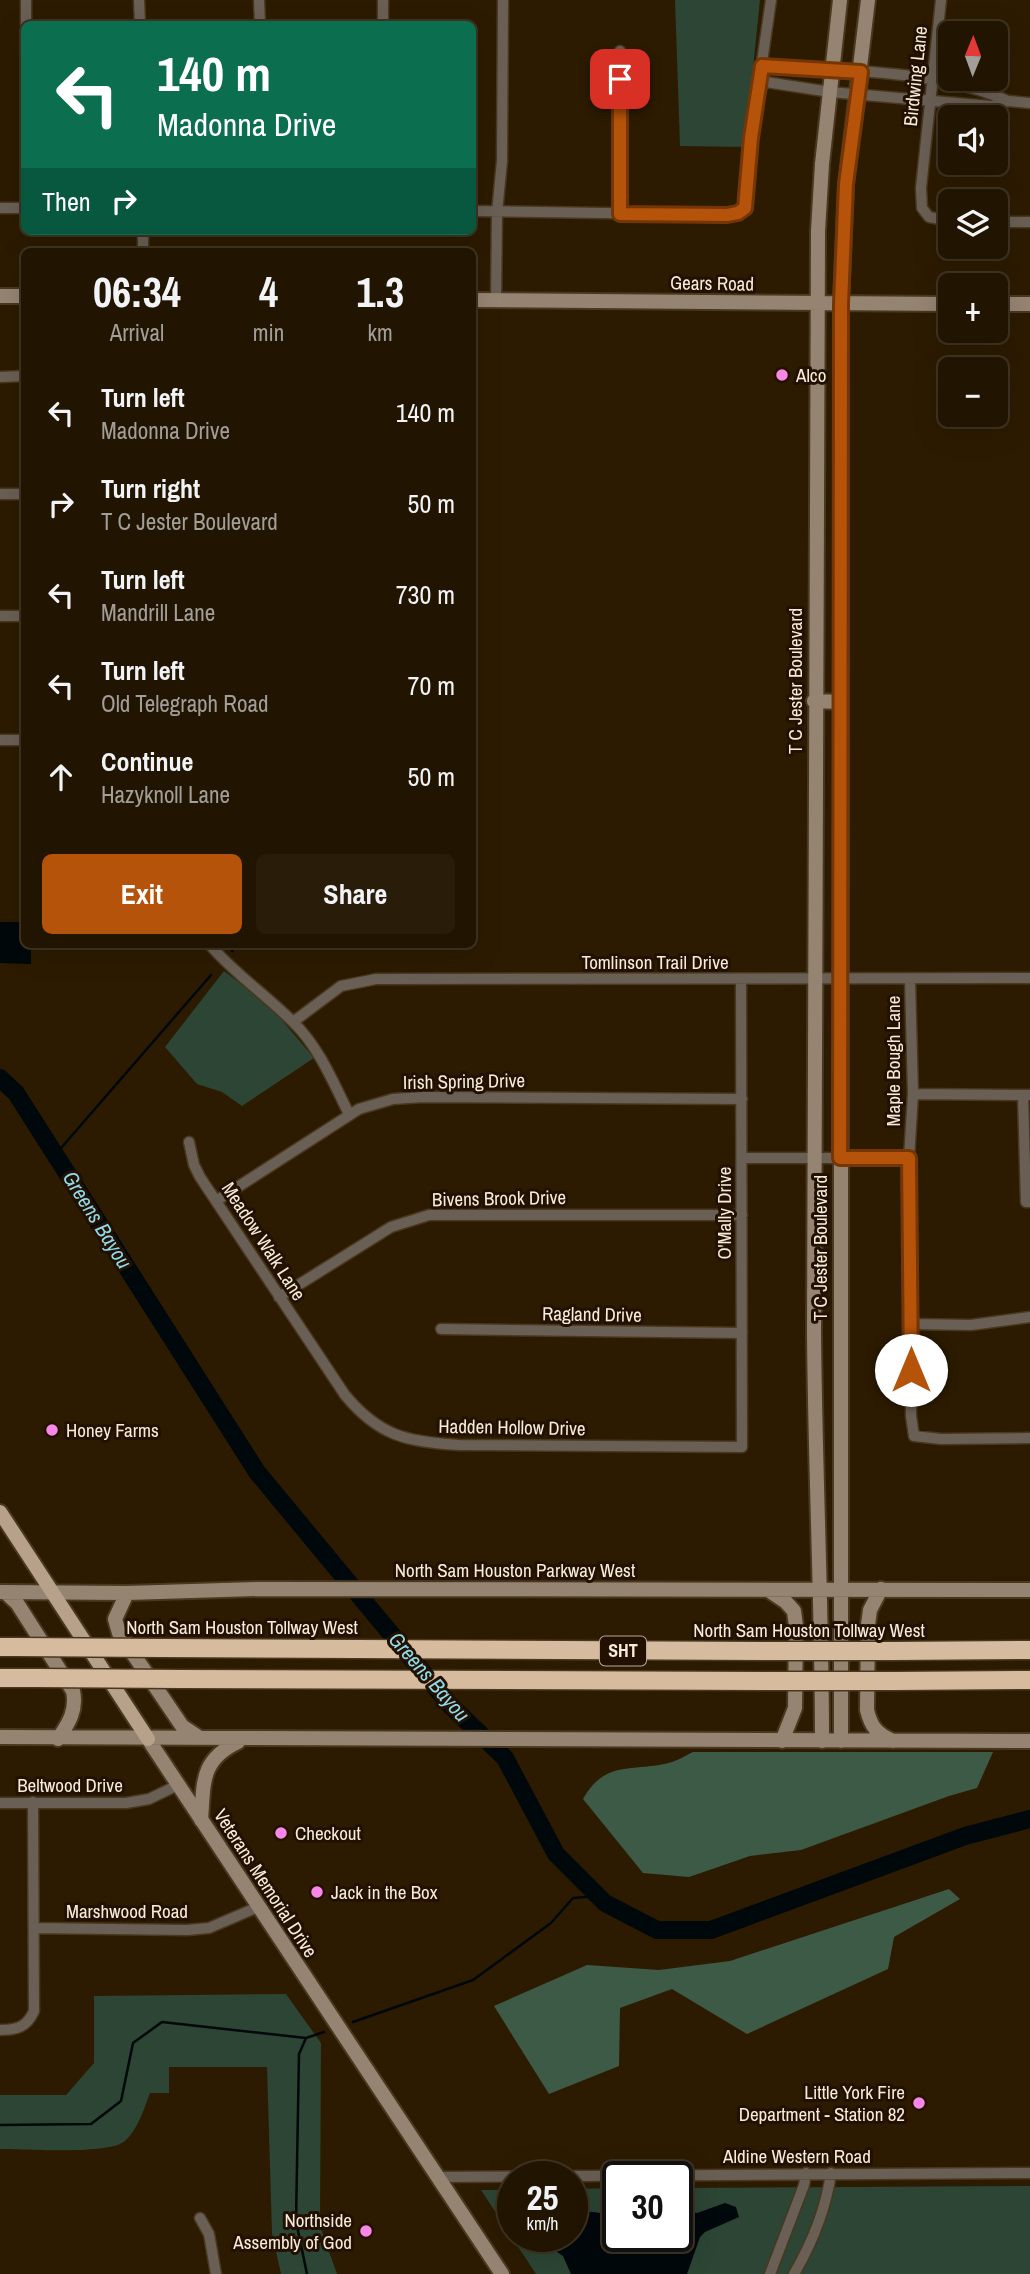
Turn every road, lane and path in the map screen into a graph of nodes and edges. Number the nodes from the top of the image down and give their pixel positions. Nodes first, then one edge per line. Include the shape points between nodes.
1 (26, 0) edge
2 (139, 0) edge
3 (259, 0) edge
4 (383, 0) edge
5 (503, 0) edge
6 (771, 0) edge
7 (840, 0) edge
8 (868, 0) edge
9 (941, 0) edge
10 (26, 21) edge
11 (140, 21) edge
12 (260, 21) edge
13 (383, 21) edge
14 (620, 51) dead end
15 (762, 66) junction
16 (833, 70) junction
17 (861, 72) junction
18 (932, 79) junction
19 (760, 81) junction
20 (830, 92) junction
21 (859, 93) junction
22 (929, 101) junction
23 (1009, 101) junction
24 (1030, 103) edge
25 (0, 208) edge
26 (21, 208) edge
27 (476, 211) edge
28 (497, 212) junction
29 (620, 214) junction
30 (938, 219) edge
31 (1008, 222) edge
32 (1030, 222) edge
33 (0, 296) edge
34 (21, 296) edge
35 (476, 300) edge
36 (496, 300) junction
37 (818, 304) junction
38 (841, 304) junction
39 (938, 304) edge
40 (1008, 304) edge
41 (1030, 304) edge
42 (21, 376) edge
43 (0, 377) edge
44 (817, 478) junction
45 (841, 478) junction
46 (0, 494) edge
47 (21, 494) edge
48 (0, 616) edge
49 (21, 616) edge
50 (814, 701) junction
51 (841, 702) junction
52 (0, 740) edge
53 (21, 740) edge
54 (213, 948) edge
55 (1030, 978) edge
56 (741, 979) junction
57 (813, 980) junction
58 (840, 980) junction
59 (910, 980) junction
60 (293, 1021) junction
61 (913, 1094) junction
62 (1027, 1095) edge
63 (742, 1099) junction
64 (349, 1114) junction
65 (189, 1142) dead end
66 (742, 1158) junction
67 (814, 1158) junction
68 (840, 1158) junction
69 (909, 1158) junction
70 (216, 1201) junction
71 (1028, 1202) edge
72 (741, 1215) junction
73 (279, 1297) junction
74 (1030, 1317) edge
75 (911, 1324) junction
76 (814, 1328) junction
77 (840, 1328) junction
78 (441, 1329) dead end
79 (742, 1333) junction
80 (318, 1356) joint
81 (1030, 1438) edge
82 (742, 1447) joint
83 (0, 1512) edge
84 (768, 1589) junction
85 (821, 1589) junction
86 (841, 1589) junction
87 (881, 1589) junction
88 (1030, 1590) edge
89 (3, 1592) edge
90 (52, 1592) junction
91 (127, 1593) junction
92 (8, 1647) edge
93 (1030, 1650) edge
94 (0, 1678) edge
95 (1030, 1680) edge
96 (0, 1737) edge
97 (58, 1739) junction
98 (148, 1739) junction
99 (204, 1739) junction
100 (244, 1740) junction
101 (782, 1741) junction
102 (822, 1741) junction
103 (841, 1741) junction
104 (892, 1741) junction
105 (1030, 1741) edge
106 (178, 1785) junction
107 (33, 1802) junction
108 (0, 1803) edge
109 (201, 1820) junction
110 (258, 1907) junction
111 (34, 1928) junction
112 (0, 2030) edge
113 (806, 2173) junction
114 (831, 2173) junction
115 (1030, 2173) edge
116 (438, 2177) junction
117 (200, 2218) dead end
118 (216, 2274) edge
119 (502, 2274) edge
120 (770, 2274) edge
121 (794, 2274) edge

1 - 10 street
2 - 11 street
3 - 12 street
4 - 13 street
5 - 28 street via 502,161
6 - 15 street
7 - 16 main road, T C Jester Boulevard
8 - 17 main road, T C Jester Boulevard
9 - 18 street, Birdwing Lane
14 - 29 street
15 - 16 street
15 - 19 street
16 - 17 street
16 - 20 main road, T C Jester Boulevard
17 - 18 street
17 - 21 main road, T C Jester Boulevard
18 - 22 street, Birdwing Lane
18 - 23 street
19 - 20 street
19 - 29 street via 745,208 727,215
20 - 21 street
20 - 37 main road, T C Jester Boulevard via 822,164
21 - 22 street
21 - 38 main road, T C Jester Boulevard via 846,184
22 - 23 street via 991,106
22 - 30 street, Birdwing Lane via 922,208 929,217
23 - 24 street
25 - 26 street
27 - 28 street
28 - 29 street
28 - 36 street
31 - 32 street
33 - 34 main road
35 - 36 main road, Gears Road
36 - 37 main road, Gears Road
37 - 38 main road, Gears Road
37 - 44 main road, T C Jester Boulevard
38 - 39 main road, Gears Road
38 - 45 main road, T C Jester Boulevard
40 - 41 main road
42 - 43 street
44 - 45 main road
44 - 50 main road, T C Jester Boulevard
45 - 51 main road, T C Jester Boulevard
46 - 47 street
48 - 49 street
50 - 51 main road
50 - 57 main road, T C Jester Boulevard
51 - 58 main road, T C Jester Boulevard
52 - 53 street
54 - 60 street
55 - 59 street, Tomlinson Trail Drive
56 - 57 street, Tomlinson Trail Drive
56 - 60 street, Tomlinson Trail Drive via 376,979 341,986
56 - 63 street, O'Mally Drive
57 - 58 street, Tomlinson Trail Drive
57 - 67 main road, T C Jester Boulevard
58 - 59 street, Tomlinson Trail Drive
58 - 68 main road, T C Jester Boulevard
59 - 61 street, Maple Bough Lane
60 - 64 street via 317,1052
61 - 62 street
61 - 69 street, Maple Bough Lane
62 - 71 street
63 - 64 street, Irish Spring Drive via 416,1097 374,1103
63 - 66 street, O'Mally Drive
64 - 70 street, Irish Spring Drive
65 - 70 street, Meadow Walk Lane via 194,1165
66 - 67 street
66 - 72 street, O'Mally Drive
67 - 68 street
67 - 76 main road, T C Jester Boulevard
68 - 69 street
68 - 77 main road, T C Jester Boulevard
69 - 75 street, Maple Bough Lane
70 - 73 street, Meadow Walk Lane
72 - 73 street, Bivens Brook Drive via 429,1215 381,1232
72 - 79 street, O'Mally Drive
73 - 80 street, Meadow Walk Lane
74 - 75 street via 971,1325
75 - 81 street, Maple Bough Lane via 914,1436
76 - 77 main road
76 - 85 main road, T C Jester Boulevard
77 - 86 main road, T C Jester Boulevard
78 - 79 street, Ragland Drive
79 - 82 street, O'Mally Drive
80 - 82 street, Hadden Hollow Drive via 366,1419 391,1434 420,1442
83 - 90 main road, Veterans Memorial Drive
84 - 85 main road, North Sam Houston Parkway West
84 - 91 main road, North Sam Houston Parkway West
84 - 101 main road via 794,1611 796,1626 795,1708
85 - 86 main road, North Sam Houston Parkway West
85 - 102 main road, T C Jester Boulevard
86 - 87 main road, North Sam Houston Parkway West
86 - 103 main road, T C Jester Boulevard
87 - 88 main road, North Sam Houston Parkway West
87 - 104 main road via 868,1625 867,1710 879,1734
89 - 90 main road, North Sam Houston Parkway West
89 - 97 main road via 17,1603 73,1691 76,1704
90 - 91 main road, North Sam Houston Parkway West
90 - 98 main road, Veterans Memorial Drive
91 - 99 main road via 115,1619 119,1633 182,1726
92 - 93 highway, North Sam Houston Tollway West / SHT, bridge
94 - 95 highway, SHT, bridge
96 - 97 main road
97 - 98 main road
98 - 99 main road
98 - 106 main road, Veterans Memorial Drive
99 - 100 main road
100 - 101 main road
100 - 109 main road via 222,1749 211,1762
101 - 102 main road
102 - 103 main road
103 - 104 main road
104 - 105 main road
106 - 107 street, Beltwood Drive via 149,1799 126,1803
106 - 109 main road, Veterans Memorial Drive
107 - 108 street, Beltwood Drive
107 - 111 street
109 - 110 main road, Veterans Memorial Drive
110 - 111 street, Marshwood Road via 209,1928
110 - 116 main road, Veterans Memorial Drive
111 - 112 street via 35,2001 30,2018 15,2031
113 - 114 street, Aldine Western Road
113 - 116 street, Aldine Western Road
113 - 120 street
114 - 115 street, Aldine Western Road
114 - 121 street via 821,2216
116 - 119 main road, Veterans Memorial Drive
117 - 118 street via 209,2234

